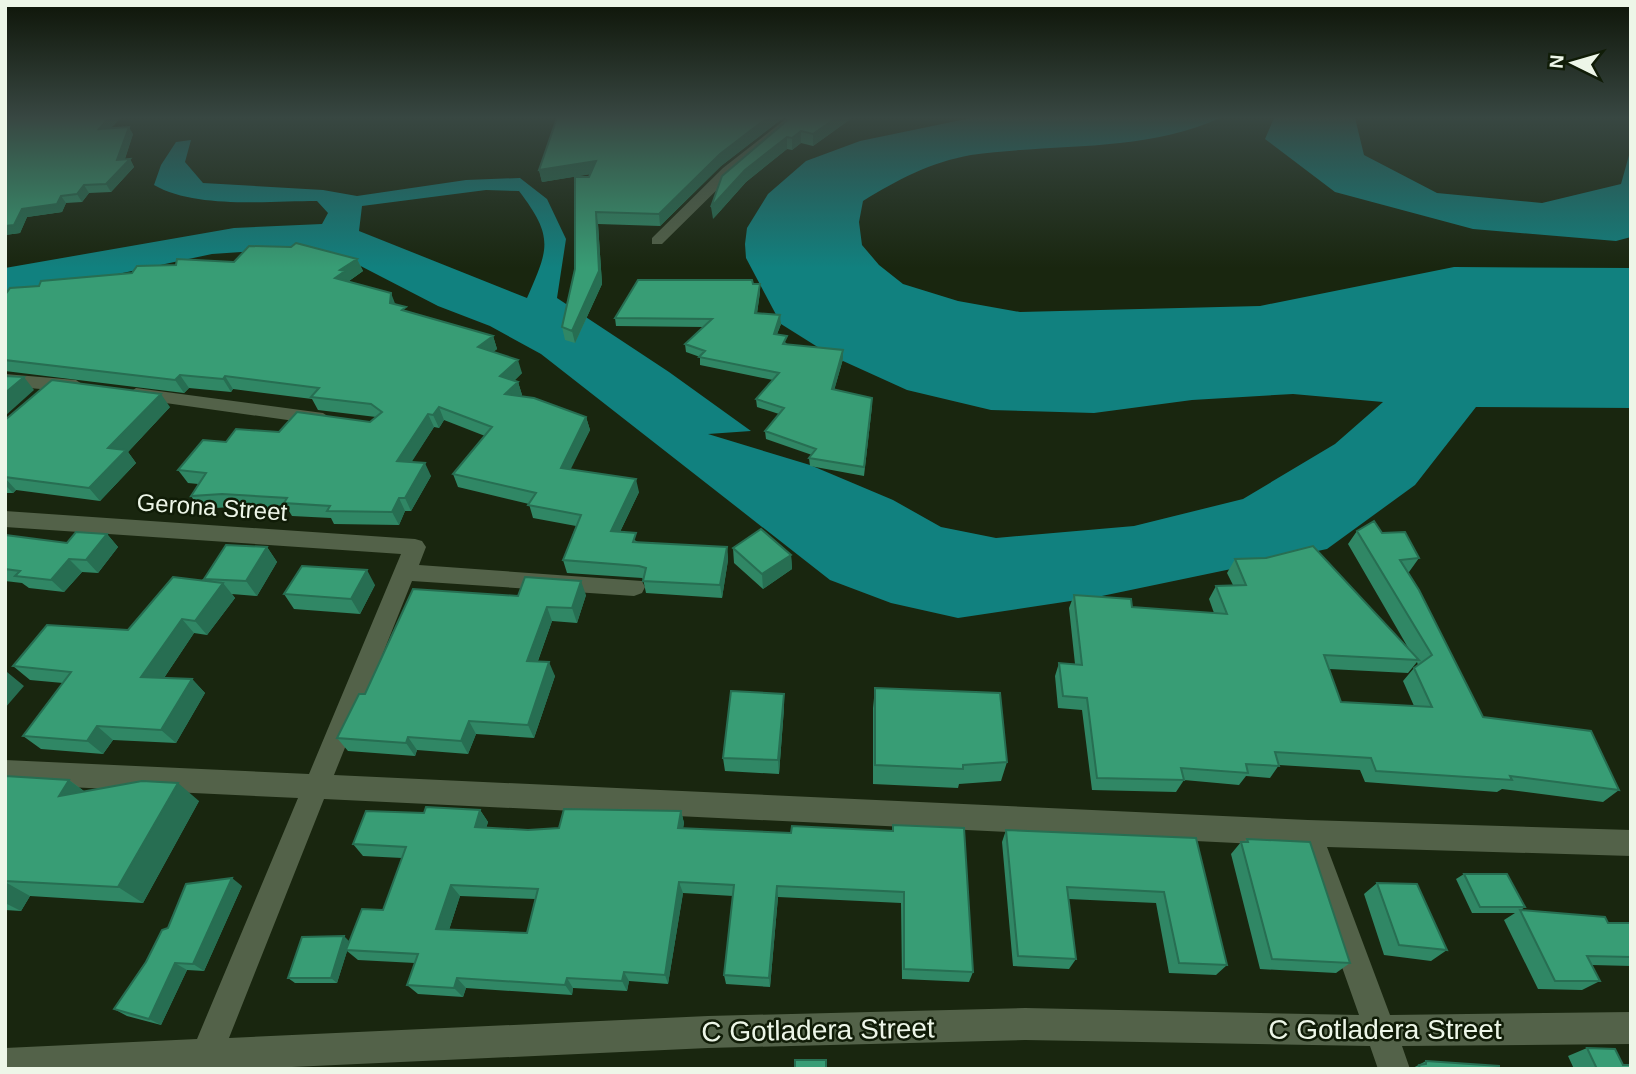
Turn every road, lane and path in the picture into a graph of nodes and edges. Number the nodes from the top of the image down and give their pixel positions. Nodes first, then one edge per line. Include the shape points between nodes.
1 (732, 168) edge
2 (657, 241) dead end
3 (5, 380) edge
4 (57, 384) junction
5 (97, 389) edge
6 (123, 393) edge
7 (36, 402) edge
8 (337, 421) edge
9 (5, 519) edge
10 (405, 572) junction
11 (634, 587) dead end
12 (5, 772) edge
13 (315, 788) junction
14 (1308, 833) junction
15 (1631, 843) edge
16 (1631, 1028) edge
17 (1380, 1031) junction
18 (203, 1061) edge
19 (5, 1064) edge
20 (1394, 1069) edge

1 - 2 street
3 - 4 street
4 - 5 street
4 - 7 street
6 - 8 street
9 - 10 street, Gerona Street via 415,547
10 - 11 street
10 - 13 street
12 - 13 street
13 - 14 street
13 - 18 street
14 - 15 street
14 - 17 street
16 - 17 street, C Gotladera Street
17 - 18 street, C Gotladera Street via 1025,1024 708,1032
17 - 20 street
18 - 19 street, C Gotladera Street

